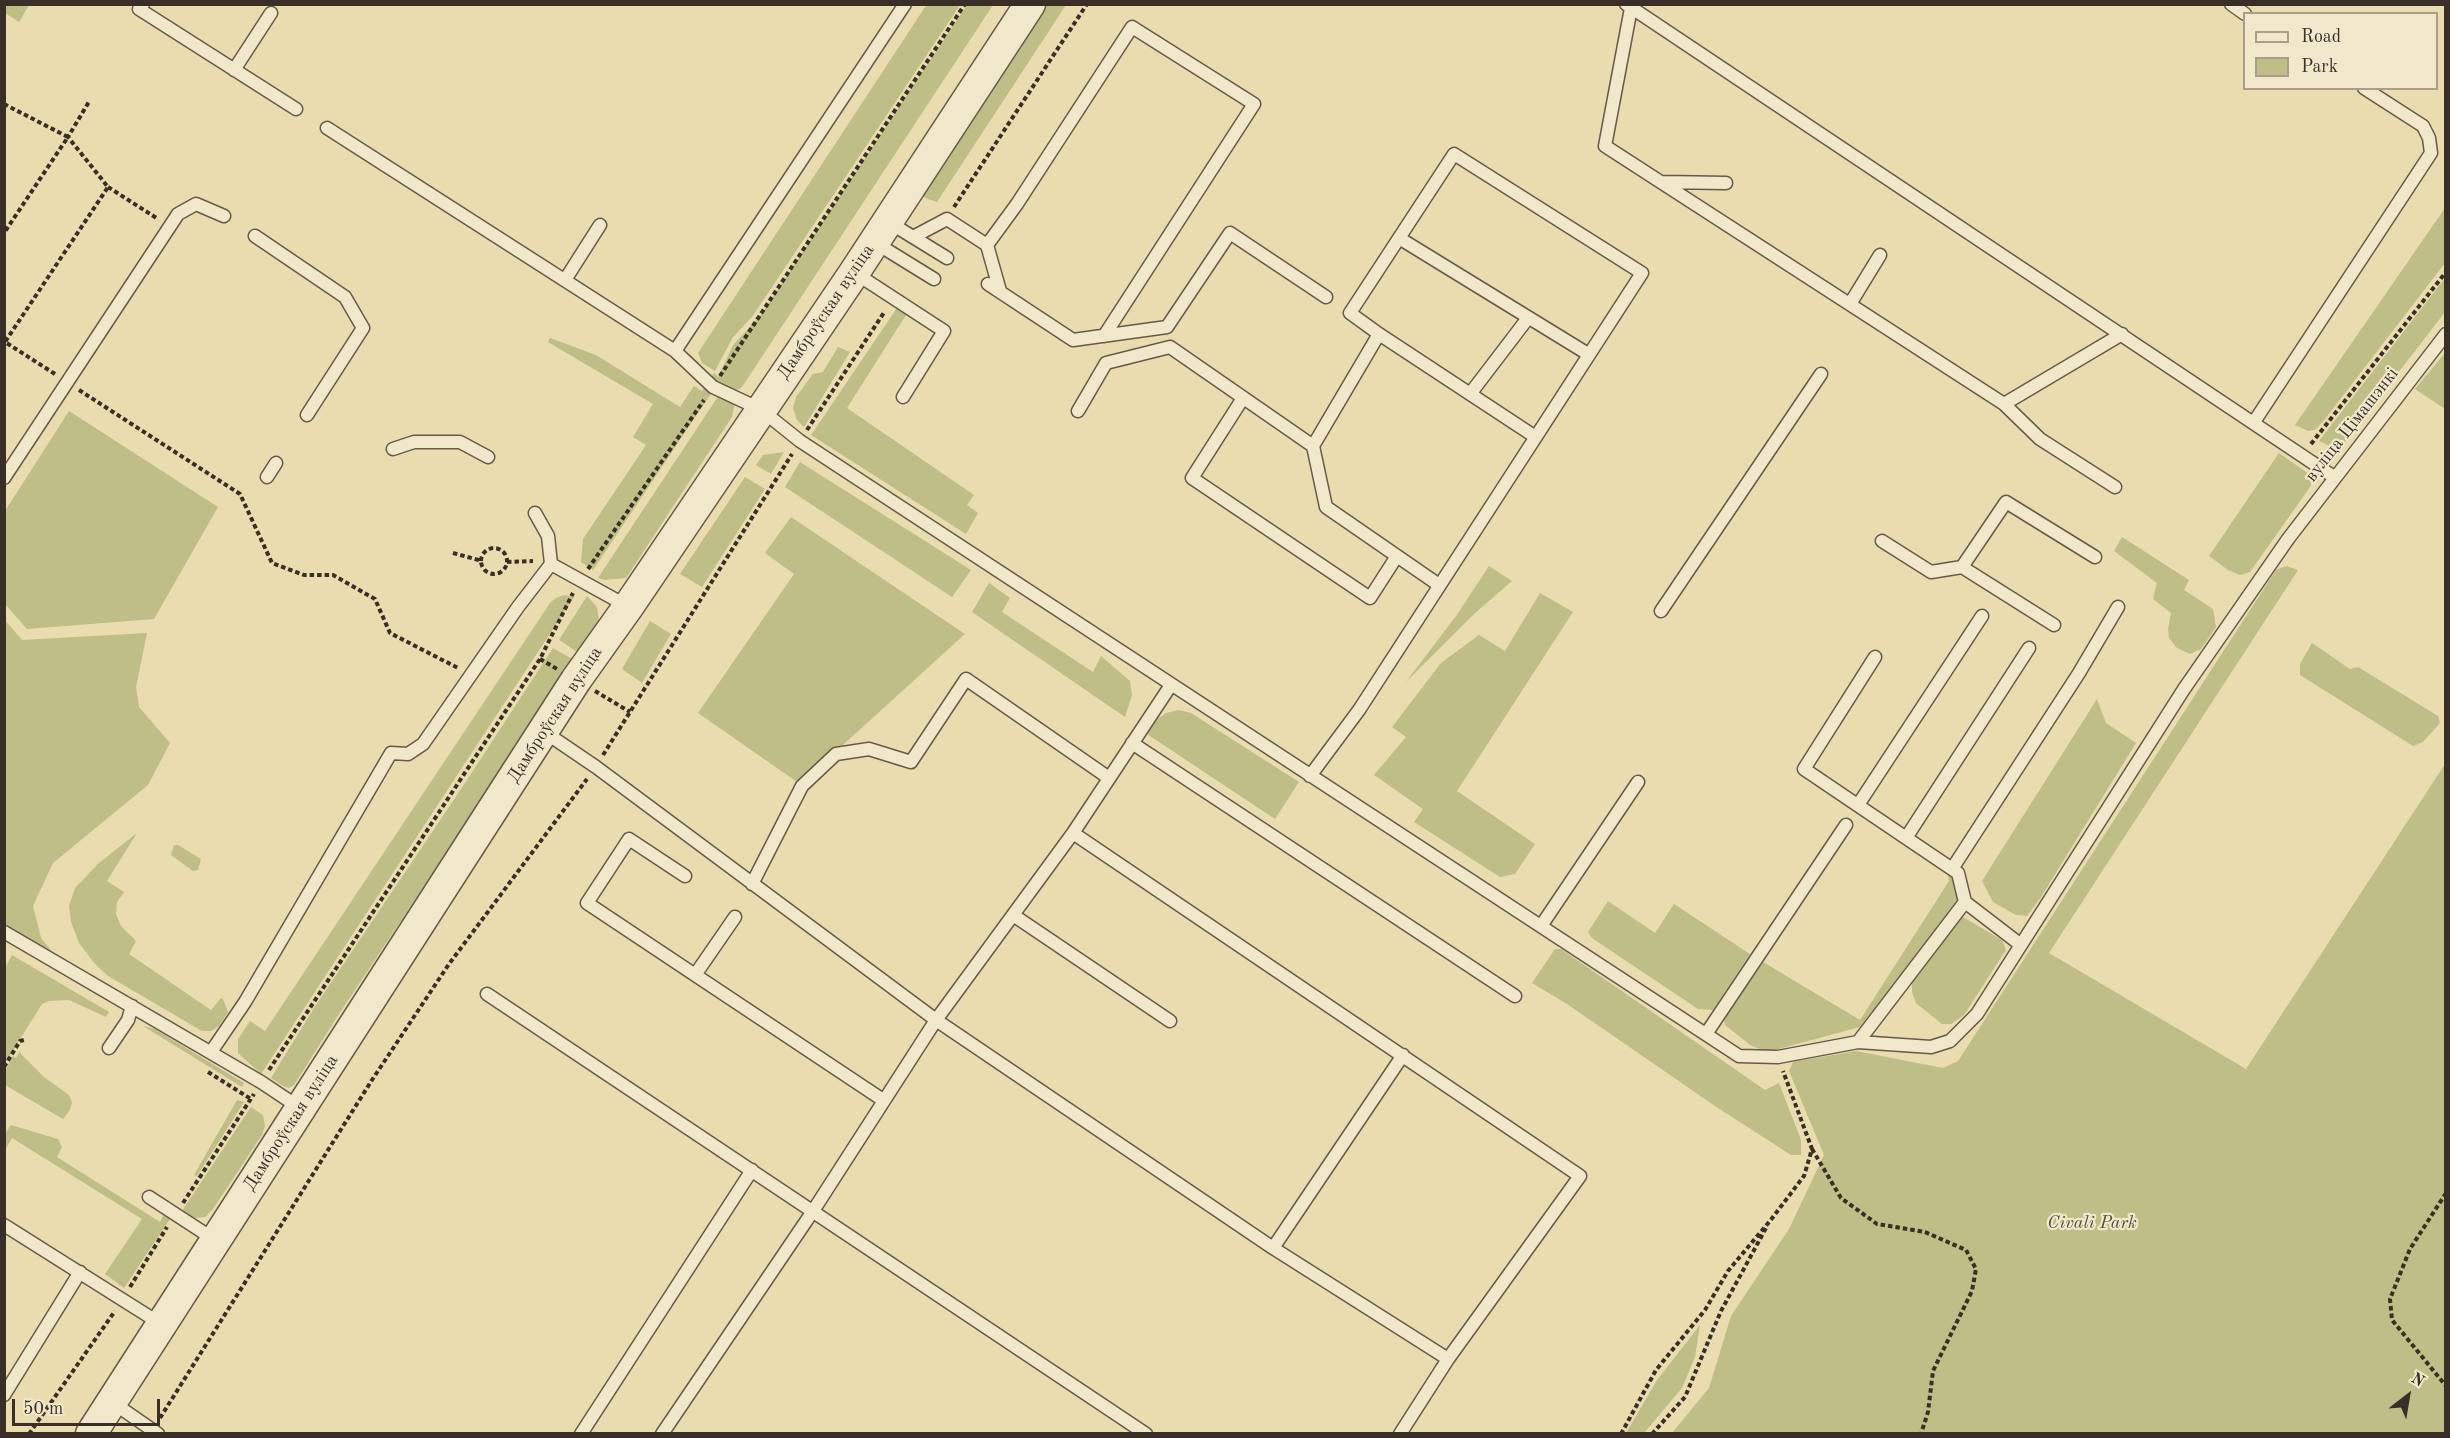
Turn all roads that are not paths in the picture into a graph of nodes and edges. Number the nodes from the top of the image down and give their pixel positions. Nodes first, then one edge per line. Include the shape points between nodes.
1 (143, 4) edge
2 (905, 4) edge
3 (1030, 4) edge
4 (1629, 6) edge
5 (271, 13) dead end
6 (234, 70) junction
7 (2367, 90) edge
8 (296, 109) dead end
9 (327, 128) dead end
10 (1661, 182) junction
11 (1726, 183) dead end
12 (224, 216) dead end
13 (600, 225) dead end
14 (880, 231) junction
15 (255, 236) dead end
16 (913, 237) junction
17 (1399, 238) junction
18 (987, 244) junction
19 (1880, 255) dead end
20 (947, 258) dead end
21 (854, 273) junction
22 (934, 279) dead end
23 (565, 280) junction
24 (988, 284) dead end
25 (1000, 291) junction
26 (1326, 297) dead end
27 (1850, 304) junction
28 (1527, 318) junction
29 (1379, 334) junction
30 (2122, 334) junction
31 (2445, 334) edge
32 (1104, 336) junction
33 (675, 351) junction
34 (1588, 354) junction
35 (1821, 374) dead end
36 (1470, 394) junction
37 (903, 397) dead end
38 (1243, 398) junction
39 (2004, 404) junction
40 (760, 409) junction
41 (1078, 411) dead end
42 (307, 415) dead end
43 (2254, 422) junction
44 (1534, 436) junction
45 (1313, 446) junction
46 (393, 449) dead end
47 (488, 457) dead end
48 (276, 463) dead end
49 (267, 477) dead end
50 (2334, 477) junction
51 (4, 478) edge
52 (2115, 487) dead end
53 (535, 513) dead end
54 (1882, 541) dead end
55 (1397, 556) junction
56 (2095, 557) dead end
57 (551, 564) junction
58 (1962, 567) junction
59 (1439, 585) junction
60 (628, 607) junction
61 (2118, 607) dead end
62 (1661, 611) dead end
63 (1982, 616) dead end
64 (2054, 626) dead end
65 (2029, 648) dead end
66 (1875, 657) dead end
67 (1171, 685) junction
68 (543, 731) junction
69 (1131, 743) junction
70 (1310, 776) junction
71 (1109, 778) junction
72 (1638, 782) dead end
73 (1858, 805) junction
74 (1846, 825) dead end
75 (1073, 833) junction
76 (1906, 838) junction
77 (1952, 869) junction
78 (685, 876) dead end
79 (752, 884) junction
80 (1965, 902) junction
81 (1013, 915) junction
82 (735, 917) dead end
83 (1541, 926) junction
84 (4, 932) edge
85 (2021, 945) junction
86 (695, 975) junction
87 (487, 994) dead end
88 (1515, 996) dead end
89 (132, 1006) junction
90 (936, 1020) junction
91 (1170, 1022) dead end
92 (1706, 1034) junction
93 (1858, 1042) junction
94 (109, 1048) dead end
95 (211, 1052) junction
96 (1402, 1055) junction
97 (883, 1100) junction
98 (301, 1109) junction
99 (752, 1170) junction
100 (149, 1197) dead end
101 (813, 1211) junction
102 (4, 1225) edge
103 (216, 1240) junction
104 (1273, 1248) junction
105 (80, 1272) junction
106 (162, 1324) junction
107 (1448, 1359) junction
108 (4, 1395) edge
109 (112, 1402) junction
110 (155, 1432) edge
111 (91, 1434) edge
112 (581, 1434) edge
113 (662, 1434) edge
114 (1146, 1434) edge
115 (1400, 1434) edge

1 - 6 lane via 139,9
2 - 33 lane
3 - 14 street, Дамброўская вуліца
4 - 10 lane via 1605,146
4 - 30 lane
5 - 6 lane
6 - 8 lane
7 - 43 lane via 2423,126 2431,153
9 - 23 lane, вуліца Цімашэнкі
10 - 11 lane
10 - 27 lane
12 - 51 lane via 196,204 178,214
13 - 23 lane
14 - 16 lane
14 - 21 street, Дамброўская вуліца
14 - 22 lane
15 - 42 lane via 345,297 363,328
16 - 18 lane via 947,219
16 - 20 lane
17 - 28 lane
17 - 29 lane via 1350,313
17 - 34 lane via 1454,154 1642,273
18 - 25 lane
18 - 32 lane via 1132,27 1254,104
19 - 27 lane
21 - 37 lane via 944,331
21 - 40 street, Дамброўская вуліца
23 - 33 lane, вуліца Цімашэнкі
24 - 25 lane
25 - 32 lane via 1073,340
26 - 32 lane via 1230,233 1167,327
27 - 39 lane
28 - 34 lane
28 - 36 lane
29 - 36 lane
29 - 45 lane
30 - 39 lane
30 - 43 lane
31 - 50 lane, вуліца Цімашэнкі
33 - 40 lane, вуліца Цімашэнкі via 713,387
34 - 44 lane
35 - 62 lane
36 - 44 lane
38 - 41 lane via 1170,347 1106,363
38 - 45 lane
38 - 55 lane via 1192,478 1370,598
39 - 52 lane via 2040,439
40 - 60 street, Дамброўская вуліца
40 - 67 lane, вуліца Цімашэнкі via 800,441
43 - 50 lane
44 - 59 lane
45 - 55 lane via 1326,507
46 - 47 lane via 414,442 460,442
48 - 49 lane
50 - 85 lane, вуліца Цімашэнкі via 2184,689
53 - 57 lane via 548,536
54 - 58 lane via 1931,572
55 - 59 lane
56 - 58 lane via 2006,502
57 - 60 lane
57 - 95 lane via 423,744 408,754 391,753 251,992
58 - 64 lane
59 - 70 lane via 1350,725
60 - 68 street, Дамброўская вуліца
61 - 77 lane
63 - 73 lane
65 - 76 lane
66 - 73 lane via 1804,769
67 - 69 lane
67 - 70 lane, вуліца Цімашэнкі
68 - 79 lane
68 - 98 street, Дамброўская вуліца
69 - 71 lane
69 - 88 lane
70 - 83 lane, вуліца Цімашэнкі
71 - 75 lane
71 - 79 lane via 966,680 910,762 869,749 836,754 802,786
72 - 83 lane
73 - 76 lane
74 - 92 lane
75 - 81 lane
75 - 96 lane
76 - 77 lane
77 - 80 lane via 1958,873
78 - 86 lane via 629,839 587,903
79 - 90 lane
80 - 85 lane
80 - 93 lane
81 - 90 lane
81 - 91 lane
82 - 86 lane
83 - 92 lane, вуліца Цімашэнкі
84 - 89 lane
85 - 93 lane, вуліца Цімашэнкі via 1977,1014 1950,1041 1931,1047
86 - 97 lane
87 - 99 lane
89 - 94 lane via 128,1020
89 - 95 lane
90 - 97 lane
90 - 104 lane
92 - 93 lane, вуліца Цімашэнкі via 1739,1056 1778,1057
95 - 98 lane
96 - 104 lane
96 - 107 lane via 1580,1176
97 - 101 lane
98 - 103 street, Дамброўская вуліца
99 - 101 lane
99 - 112 lane
100 - 103 lane
101 - 113 lane
101 - 114 lane
102 - 105 lane
103 - 106 street, Дамброўская вуліца
104 - 107 lane
105 - 106 lane
105 - 108 lane
106 - 109 street, Дамброўская вуліца
107 - 115 lane
109 - 110 lane
109 - 111 street, Дамброўская вуліца

